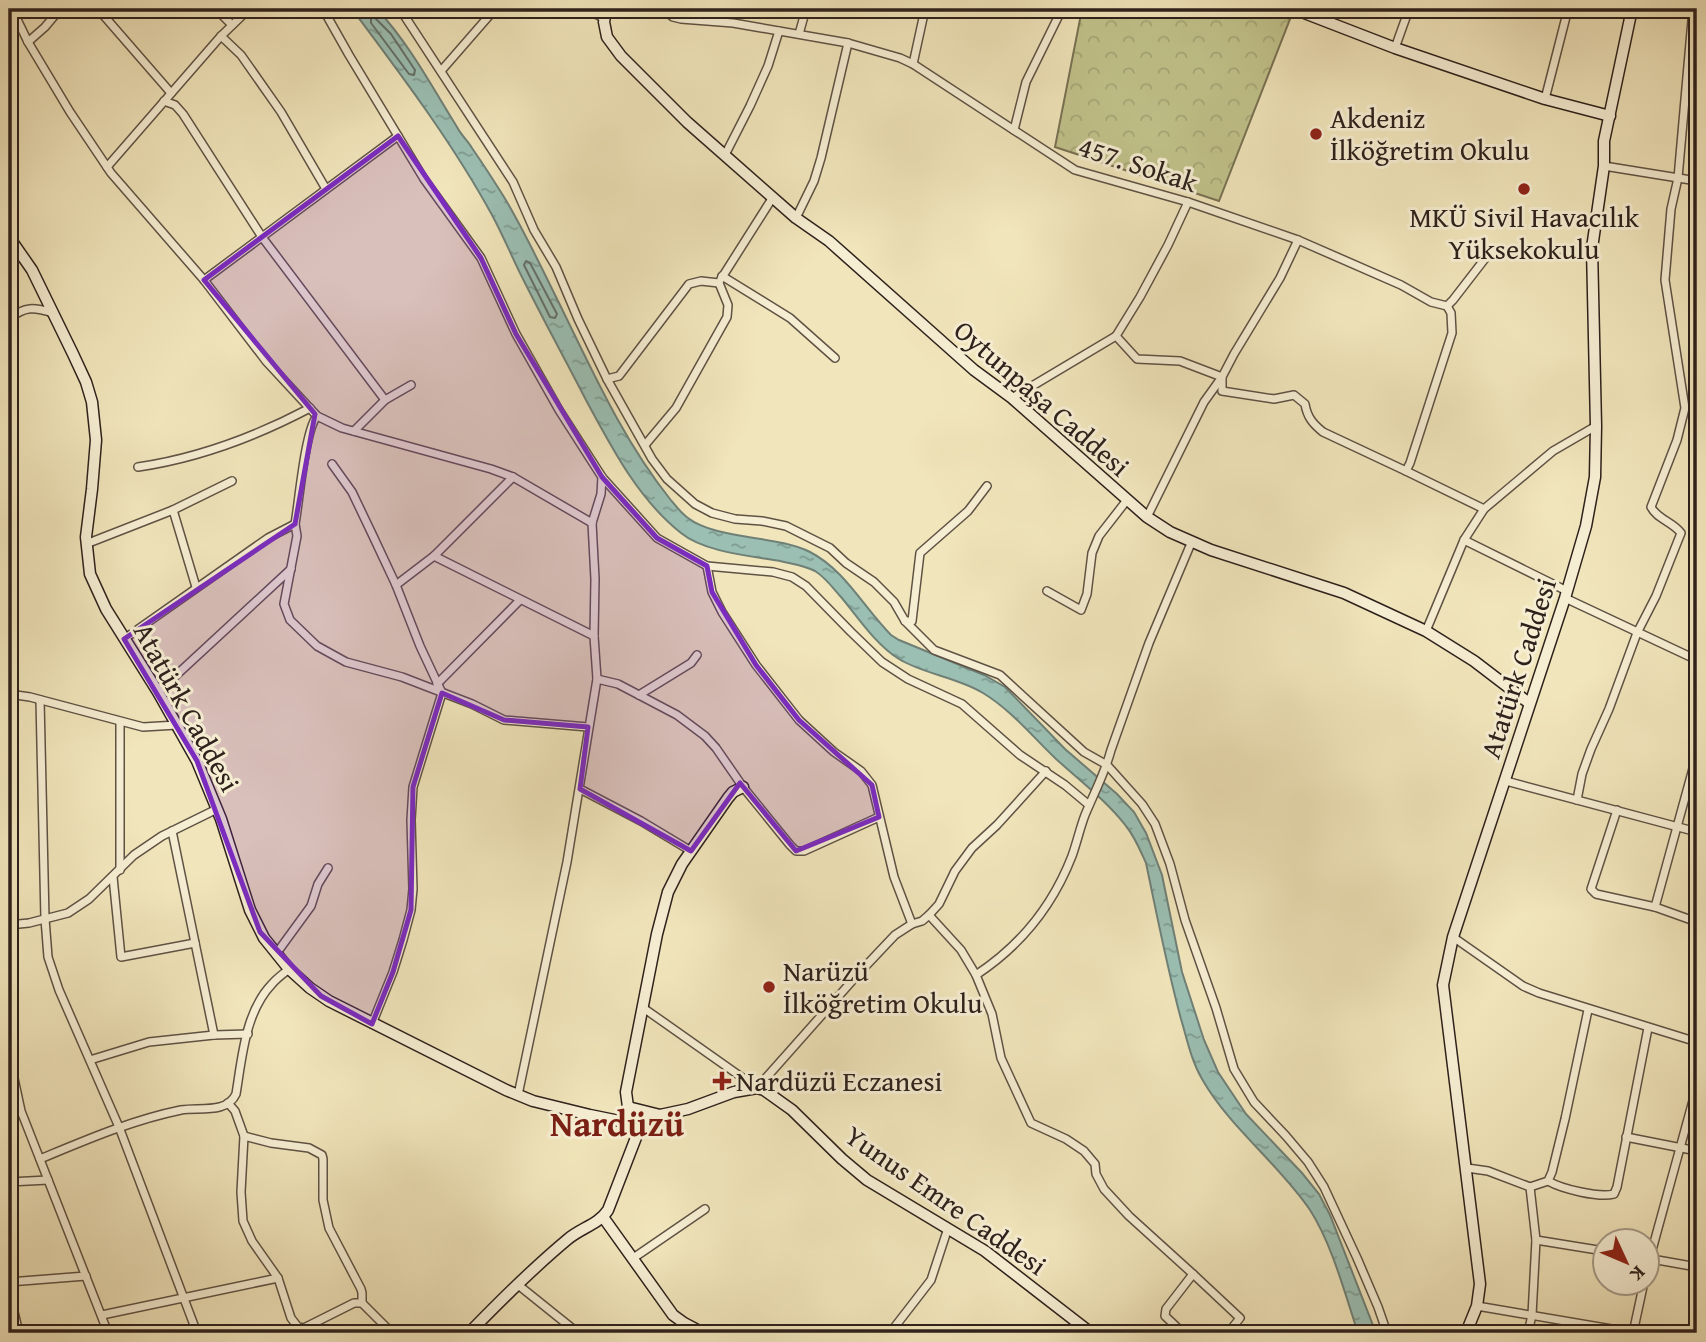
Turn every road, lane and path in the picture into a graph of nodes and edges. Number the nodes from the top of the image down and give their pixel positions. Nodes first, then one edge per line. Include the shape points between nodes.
1 (12, 9) edge
2 (60, 9) edge
3 (98, 9) edge
4 (216, 9) edge
5 (249, 9) edge
6 (323, 9) edge
7 (400, 9) edge
8 (495, 9) edge
9 (584, 9) edge
10 (663, 9) edge
11 (806, 9) edge
12 (925, 9) edge
13 (1062, 9) edge
14 (1294, 9) edge
15 (1328, 9) edge
16 (1409, 9) edge
17 (1568, 9) edge
18 (1632, 9) edge
19 (1693, 9) edge
20 (605, 14) edge
21 (1323, 20) junction
22 (232, 25) junction
23 (779, 31) junction
24 (799, 34) junction
25 (221, 36) junction
26 (28, 42) junction
27 (848, 43) junction
28 (1395, 48) junction
29 (913, 64) junction
30 (441, 71) junction
31 (171, 93) junction
32 (1545, 99) junction
33 (164, 101) junction
34 (1610, 116) junction
35 (1014, 130) junction
36 (398, 136) junction
37 (724, 155) junction
38 (1604, 166) junction
39 (107, 167) junction
40 (1678, 178) junction
41 (1697, 181) edge
42 (326, 189) junction
43 (773, 197) junction
44 (1188, 202) junction
45 (796, 218) junction
46 (9, 237) edge
47 (262, 237) junction
48 (1298, 240) junction
49 (1592, 248) junction
50 (720, 279) junction
51 (204, 280) junction
52 (1447, 306) junction
53 (54, 313) junction
54 (9, 318) edge
55 (1115, 336) junction
56 (835, 358) dead end
57 (1222, 377) junction
58 (607, 379) junction
59 (411, 385) dead end
60 (1012, 398) junction
61 (385, 400) junction
62 (310, 408) junction
63 (317, 416) junction
64 (1596, 426) junction
65 (354, 431) junction
66 (645, 445) junction
67 (332, 464) dead end
68 (138, 467) dead end
69 (1406, 471) junction
70 (513, 477) junction
71 (602, 477) junction
72 (232, 481) dead end
73 (987, 486) dead end
74 (1127, 500) junction
75 (1484, 509) junction
76 (173, 510) junction
77 (1147, 517) junction
78 (592, 523) junction
79 (295, 524) junction
80 (1464, 540) junction
81 (1192, 541) junction
82 (86, 544) junction
83 (434, 556) junction
84 (707, 566) junction
85 (292, 568) junction
86 (396, 584) junction
87 (196, 587) junction
88 (1047, 591) dead end
89 (1566, 595) junction
90 (520, 600) junction
91 (905, 621) junction
92 (1426, 631) junction
93 (1637, 633) junction
94 (594, 636) junction
95 (124, 639) junction
96 (697, 655) dead end
97 (1697, 660) edge
98 (597, 679) junction
99 (437, 684) junction
100 (158, 692) junction
101 (442, 693) junction
102 (9, 694) edge
103 (639, 695) junction
104 (40, 700) junction
105 (1529, 703) junction
106 (120, 722) junction
107 (177, 725) junction
108 (588, 727) junction
109 (1697, 754) edge
110 (1107, 765) junction
111 (1046, 771) junction
112 (1506, 781) junction
113 (743, 787) junction
114 (580, 789) junction
115 (1577, 800) junction
116 (1089, 805) junction
117 (217, 808) junction
118 (1618, 810) junction
119 (879, 817) junction
120 (1676, 825) junction
121 (172, 831) junction
122 (1697, 832) edge
123 (691, 851) junction
124 (328, 868) dead end
125 (120, 870) junction
126 (113, 877) junction
127 (1654, 907) junction
128 (929, 915) junction
129 (45, 919) junction
130 (1697, 922) edge
131 (912, 924) junction
132 (9, 925) edge
133 (1453, 937) junction
134 (195, 943) junction
135 (276, 954) junction
136 (289, 969) junction
137 (976, 975) junction
138 (642, 1007) junction
139 (1588, 1010) junction
140 (372, 1024) junction
141 (1648, 1028) junction
142 (248, 1034) junction
143 (214, 1035) junction
144 (1696, 1039) edge
145 (9, 1055) edge
146 (90, 1060) junction
147 (1697, 1086) edge
148 (757, 1088) junction
149 (518, 1095) junction
150 (228, 1103) junction
151 (628, 1107) junction
152 (660, 1115) junction
153 (634, 1124) junction
154 (119, 1127) junction
155 (244, 1136) junction
156 (1626, 1137) junction
157 (1681, 1147) junction
158 (1697, 1151) edge
159 (40, 1159) junction
160 (1467, 1168) junction
161 (48, 1180) junction
162 (1548, 1181) junction
163 (9, 1182) edge
164 (1530, 1187) junction
165 (705, 1209) dead end
166 (603, 1217) junction
167 (1658, 1226) edge
168 (948, 1228) junction
169 (1536, 1240) junction
170 (1590, 1249) edge
171 (632, 1259) junction
172 (1660, 1260) edge
173 (1697, 1268) edge
174 (1193, 1274) junction
175 (86, 1276) junction
176 (278, 1278) junction
177 (9, 1282) edge
178 (517, 1284) junction
179 (9, 1291) edge
180 (1641, 1296) edge
181 (183, 1299) junction
182 (362, 1303) junction
183 (1477, 1306) junction
184 (102, 1315) junction
185 (1532, 1315) junction
186 (300, 1330) edge
187 (699, 1332) edge
188 (19, 1333) edge
189 (108, 1333) edge
190 (197, 1333) edge
191 (392, 1333) edge
192 (469, 1333) edge
193 (578, 1333) edge
194 (890, 1333) edge
195 (1091, 1333) edge
196 (1183, 1333) edge
197 (1228, 1333) edge
198 (1387, 1333) edge
199 (1466, 1333) edge
200 (1528, 1333) edge
201 (1634, 1333) edge

1 - 26 street
2 - 26 street
3 - 31 street
4 - 22 street
5 - 22 street
6 - 36 street
7 - 30 street
8 - 30 street
9 - 20 street
10 - 23 street, 457. Sokak via 681,19
11 - 24 street
12 - 29 street
13 - 35 street via 1026,82
14 - 21 street
15 - 21 street
16 - 28 street
17 - 32 street
18 - 34 street, Atatürk Caddesi
19 - 40 street
20 - 37 street, Oytunpaşa Caddesi via 607,37 621,56
21 - 28 street
22 - 25 street
23 - 24 street, 457. Sokak
23 - 37 street via 768,66
24 - 27 street, 457. Sokak
25 - 31 street
25 - 42 street via 241,55 281,112
26 - 39 street
27 - 29 street, 457. Sokak
27 - 45 street via 821,158
28 - 32 street
29 - 35 street, 457. Sokak
30 - 58 street via 513,182
31 - 33 street
32 - 34 street
33 - 39 street
33 - 47 street via 183,114
34 - 38 street, Atatürk Caddesi
35 - 44 street, 457. Sokak via 1075,170
36 - 42 street
36 - 71 street via 481,258 522,345
37 - 43 street, Oytunpaşa Caddesi
38 - 40 street
38 - 49 street, Atatürk Caddesi
39 - 51 street
40 - 41 street
40 - 93 street via 1665,280 1685,408 1651,507 1681,533
42 - 47 street
43 - 45 street, Oytunpaşa Caddesi
43 - 50 street
44 - 48 street, 457. Sokak
44 - 55 street
45 - 60 street, Oytunpaşa Caddesi
46 - 53 street, Atatürk Caddesi
47 - 51 street
47 - 61 street
48 - 52 street, 457. Sokak
48 - 57 street
49 - 52 street via 1487,256
49 - 64 street, Atatürk Caddesi
50 - 56 street via 790,318
50 - 58 street via 689,284 619,376
50 - 66 street via 727,317 676,408
51 - 62 street
52 - 69 street via 1452,333
53 - 54 street via 36,308
53 - 82 street, Atatürk Caddesi via 86,382 96,429
55 - 57 street via 1137,359 1180,360
55 - 60 street
57 - 69 street via 1222,391 1274,399 1294,395 1306,404 1312,423 1323,432
57 - 77 street via 1204,402
58 - 66 street
59 - 61 street
60 - 74 street, Oytunpaşa Caddesi
61 - 65 street
62 - 63 street
62 - 68 street via 255,435 191,457
63 - 65 street
63 - 79 street via 308,437
64 - 75 street via 1552,451
64 - 89 street, Atatürk Caddesi via 1595,477
65 - 70 street
66 - 91 street via 667,479 695,504 735,519 786,526 830,548 874,582
67 - 86 street via 352,492
69 - 75 street
70 - 78 street
70 - 83 street
71 - 78 street
71 - 84 street via 657,538
72 - 76 street
73 - 91 street via 968,511 920,553 912,621
74 - 77 street, Oytunpaşa Caddesi
74 - 88 street via 1099,536 1082,610
75 - 80 street
76 - 82 street
76 - 87 street
77 - 81 street, Oytunpaşa Caddesi
78 - 94 street
79 - 85 street
79 - 87 street
80 - 89 street
80 - 92 street
81 - 92 street, Oytunpaşa Caddesi via 1344,593
81 - 110 street via 1149,643
82 - 95 street, Atatürk Caddesi via 94,585
83 - 86 street
83 - 90 street
84 - 111 street via 792,577 882,662 962,704 1020,755
84 - 119 street via 712,592 756,665 799,720 861,771 872,785
85 - 100 street
85 - 101 street via 284,604 290,620 317,646 346,662
86 - 99 street
87 - 95 street
89 - 93 street
89 - 105 street, Atatürk Caddesi
90 - 94 street
90 - 99 street
91 - 110 street via 934,650 1000,675 1084,752
92 - 105 street, Oytunpaşa Caddesi
93 - 97 street
93 - 115 street via 1582,774
94 - 98 street
95 - 100 street, Atatürk Caddesi
96 - 103 street
98 - 103 street
98 - 108 street
99 - 101 street
100 - 107 street, Atatürk Caddesi
101 - 108 street via 504,720
101 - 140 street via 413,787 411,910
102 - 104 street
103 - 113 street via 705,736
104 - 106 street
104 - 129 street
105 - 112 street, Atatürk Caddesi
106 - 107 street via 143,727
106 - 125 street
107 - 117 street, Atatürk Caddesi
108 - 114 street
109 - 120 street
110 - 116 street
110 - 198 street via 1155,824 1234,1069 1254,1102 1308,1162 1324,1187
111 - 116 street
111 - 128 street via 972,848
112 - 115 street
112 - 133 street, Atatürk Caddesi
113 - 119 street via 796,851
113 - 123 street via 733,792
114 - 123 street
114 - 149 street
115 - 118 street
116 - 137 street via 1072,856 1042,914 1015,944
117 - 121 street
117 - 135 street, Atatürk Caddesi via 250,910
118 - 120 street
118 - 127 street via 1591,889
119 - 131 street
120 - 122 street
120 - 127 street
121 - 125 street via 134,855
121 - 134 street
123 - 138 street via 668,892
124 - 135 street via 311,906
125 - 126 street
126 - 129 street via 68,913
126 - 134 street via 121,957
127 - 130 street
128 - 131 street
128 - 137 street via 961,950
129 - 132 street
129 - 146 street via 48,957
131 - 148 street via 860,972
133 - 139 street via 1523,986
133 - 160 street, Atatürk Caddesi via 1443,985
134 - 143 street
135 - 136 street, Atatürk Caddesi
136 - 140 street, Atatürk Caddesi via 321,996
136 - 142 street via 270,985
137 - 174 street via 992,1014 1001,1058 1031,1123 1084,1151 1095,1164 1104,1189
138 - 148 street
138 - 151 street via 626,1092
139 - 141 street
139 - 162 street
140 - 149 street, Atatürk Caddesi
141 - 144 street
141 - 156 street
142 - 143 street
142 - 150 street via 236,1094
143 - 146 street via 149,1042
145 - 159 street via 21,1111
146 - 154 street
147 - 157 street
148 - 152 street
148 - 168 street, Yunus Emre Caddesi via 783,1102 867,1180
149 - 153 street, Atatürk Caddesi
150 - 154 street
150 - 155 street
151 - 152 street
151 - 153 street
152 - 153 street
153 - 166 street via 636,1140
154 - 159 street
154 - 181 street
155 - 176 street via 243,1222
155 - 182 street via 309,1148 322,1155 329,1228 361,1289
156 - 157 street
156 - 162 street via 1614,1194 1605,1196
157 - 158 street
157 - 167 street
159 - 161 street
160 - 164 street
160 - 183 street, Atatürk Caddesi via 1480,1284
161 - 163 street
161 - 175 street
162 - 164 street
164 - 169 street
165 - 171 street
166 - 171 street
166 - 178 street via 576,1232
168 - 194 street via 931,1280
168 - 195 street, Yunus Emre Caddesi via 997,1259
169 - 170 street
169 - 185 street
171 - 187 street via 673,1315
172 - 173 street
174 - 196 street via 1166,1309 1165,1316
174 - 197 street via 1240,1318
175 - 177 street
175 - 184 street
176 - 181 street
176 - 186 street via 291,1318
178 - 192 street
178 - 193 street
179 - 188 street
180 - 201 street
181 - 184 street
181 - 190 street
182 - 186 street
182 - 191 street
183 - 185 street
183 - 199 street, Atatürk Caddesi
184 - 189 street
185 - 200 street
185 - 201 street

